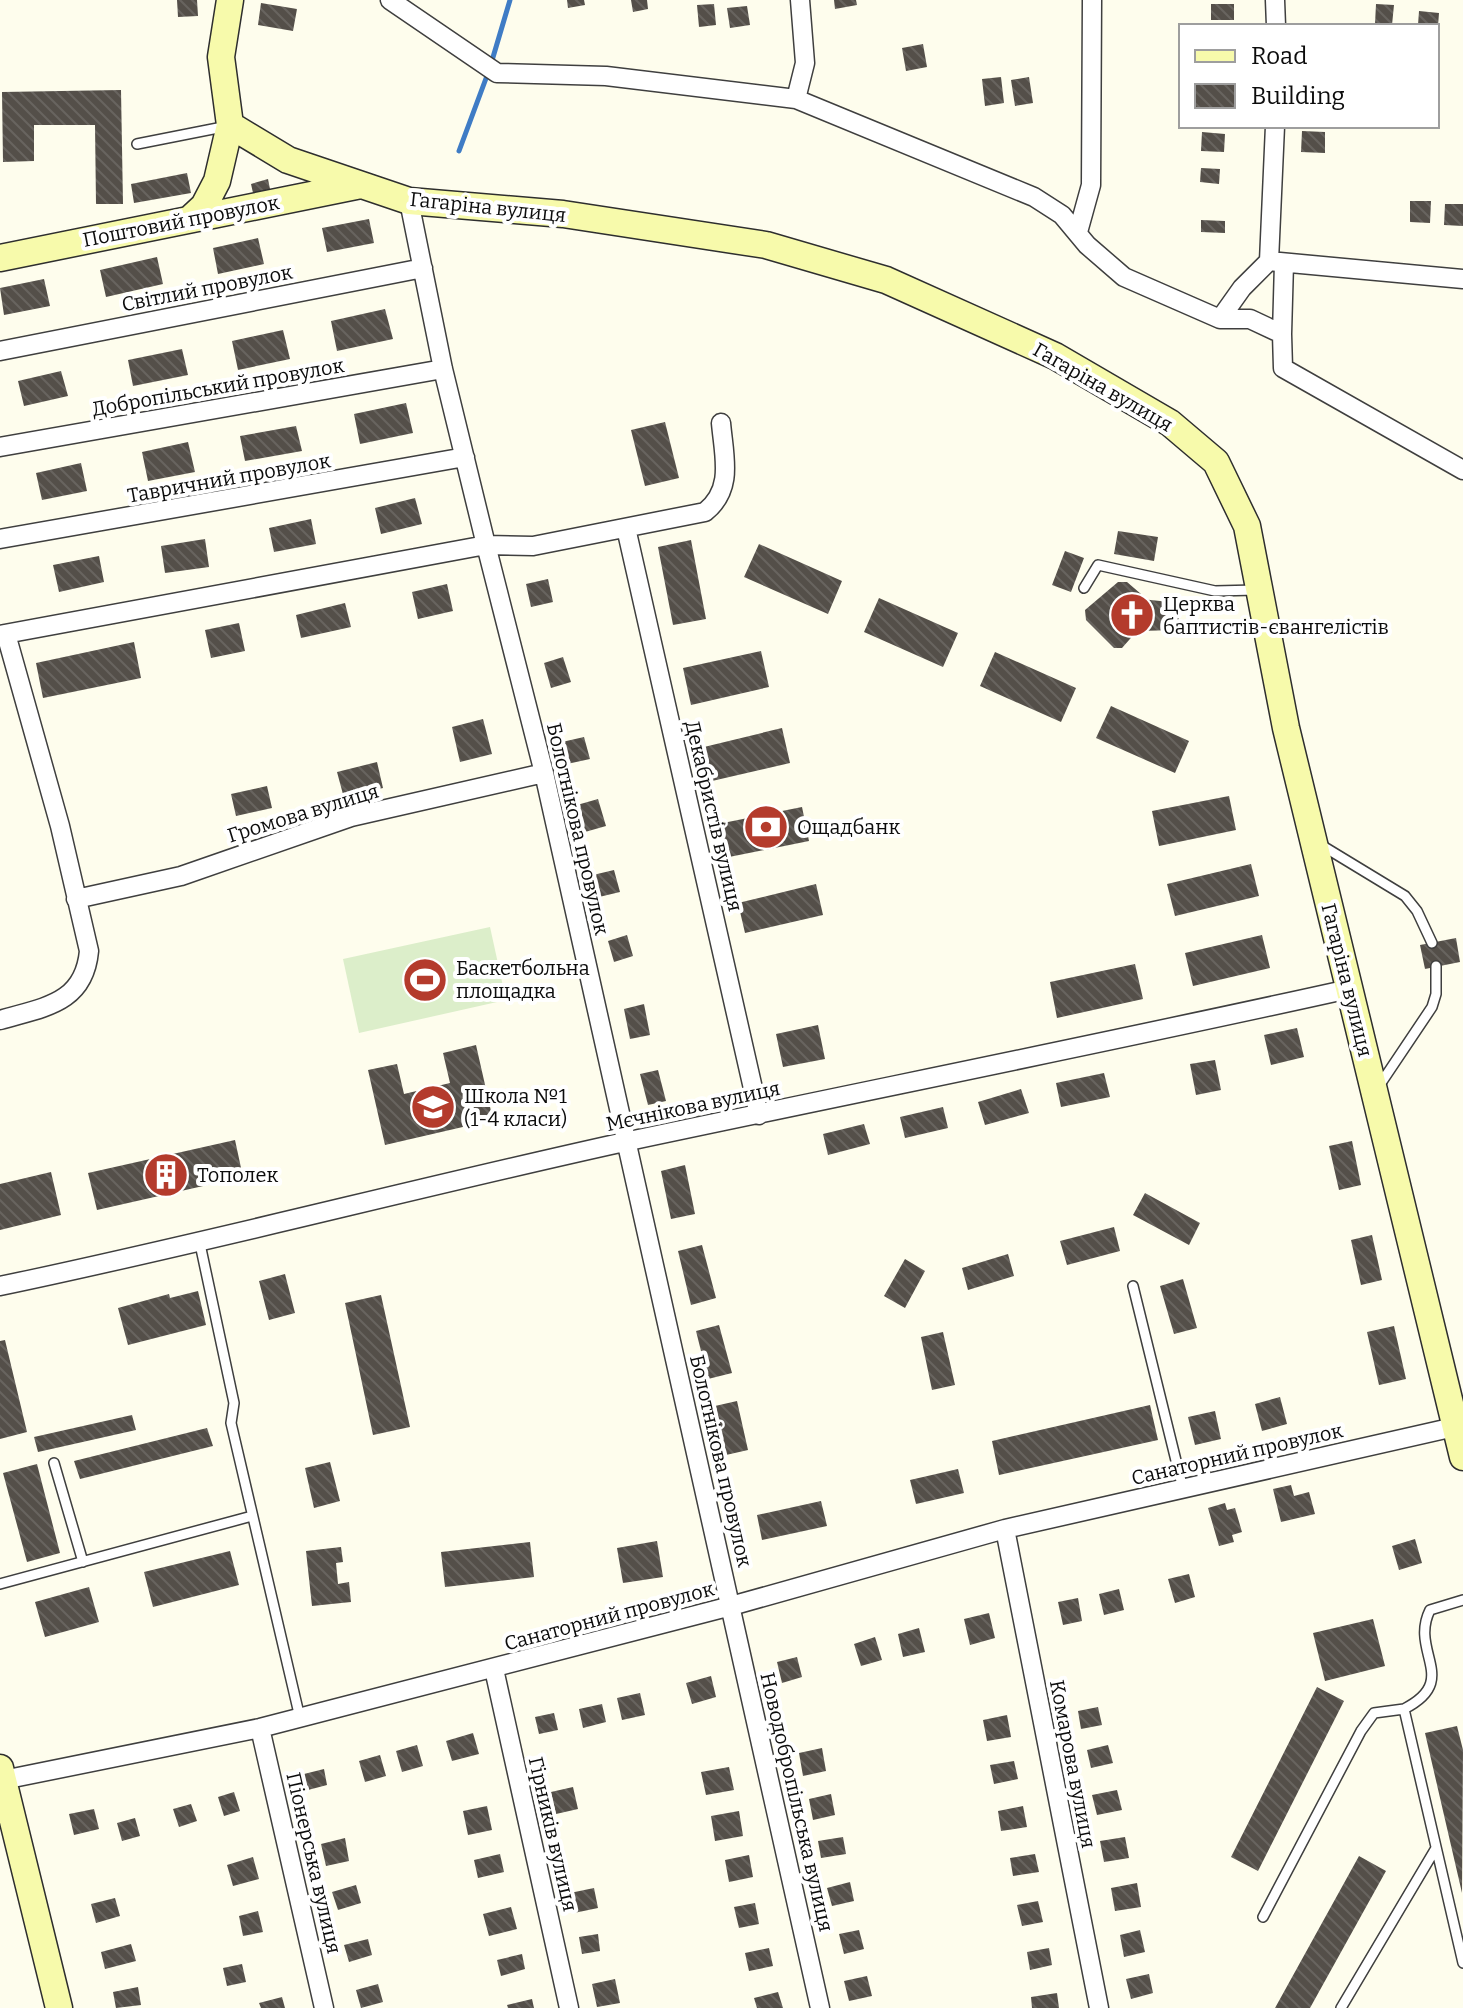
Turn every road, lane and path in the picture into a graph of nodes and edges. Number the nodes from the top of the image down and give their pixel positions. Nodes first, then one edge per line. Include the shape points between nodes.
1 (230, 0) edge
2 (390, 0) edge
3 (800, 0) edge
4 (1092, 0) edge
5 (1275, 0) edge
6 (1276, 24) edge
7 (796, 99) junction
8 (230, 125) junction
9 (1275, 128) edge
10 (137, 144) dead end
11 (361, 185) junction
12 (409, 201) junction
13 (190, 219) junction
14 (1078, 232) junction
15 (0, 258) edge
16 (1276, 262) junction
17 (423, 268) junction
18 (1463, 279) edge
19 (1220, 319) junction
20 (1282, 334) junction
21 (0, 351) edge
22 (443, 369) junction
23 (721, 423) dead end
24 (0, 447) edge
25 (465, 457) junction
26 (1463, 470) edge
27 (626, 528) junction
28 (0, 539) edge
29 (486, 545) junction
30 (1084, 588) dead end
31 (1259, 590) junction
32 (3, 634) edge
33 (544, 773) junction
34 (1313, 841) junction
35 (76, 899) junction
36 (1432, 943) dead end
37 (1436, 966) dead end
38 (1349, 989) junction
39 (0, 1020) edge
40 (1375, 1092) junction
41 (759, 1115) junction
42 (627, 1142) junction
43 (200, 1244) junction
44 (0, 1286) edge
45 (1133, 1286) dead end
46 (1460, 1426) edge
47 (1463, 1457) edge
48 (54, 1463) dead end
49 (1183, 1489) junction
50 (252, 1516) junction
51 (1005, 1529) junction
52 (83, 1562) junction
53 (0, 1584) edge
54 (1463, 1600) edge
55 (731, 1606) junction
56 (494, 1669) junction
57 (1404, 1709) junction
58 (300, 1718) junction
59 (260, 1728) junction
60 (2, 1774) edge
61 (1436, 1848) junction
62 (1263, 1917) dead end
63 (1463, 1963) edge
64 (59, 2008) edge
65 (324, 2008) edge
66 (569, 2008) edge
67 (820, 2008) edge
68 (1099, 2008) edge
69 (1341, 2008) edge

1 - 8 main road via 221,57
2 - 7 street via 497,73 606,76
3 - 7 street via 805,63
4 - 14 street via 1091,185
5 - 6 street
7 - 14 street via 1034,197
8 - 10 lane
8 - 11 main road, Гагаріна вулиця via 288,160
8 - 13 main road via 217,181
9 - 16 street
11 - 12 main road, Гагаріна вулиця
11 - 13 main road, Поштовий провулок
12 - 17 street, Болотнікова провулок
12 - 31 main road, Гагаріна вулиця via 563,214 766,245 886,280 1055,356 1170,423 1216,462 1247,526
13 - 15 main road, Поштовий провулок
14 - 19 street via 1124,277
16 - 18 street
16 - 19 street via 1242,288
16 - 20 street
17 - 21 street, Світлий провулок
17 - 22 street, Болотнікова провулок
19 - 20 street via 1250,319
20 - 26 street via 1283,368
22 - 24 street, Добропільський провулок
22 - 25 street, Болотнікова провулок
23 - 27 street via 726,480 717,502 705,512
25 - 28 street, Тавричний провулок
25 - 29 street, Болотнікова провулок
27 - 29 street via 533,546
27 - 41 street, Декабристів вулиця
29 - 32 street
29 - 33 street, Болотнікова провулок
30 - 31 lane via 1098,565 1215,591
31 - 34 main road, Гагаріна вулиця
32 - 35 street
33 - 35 street, Громова вулиця via 351,817 181,876
33 - 42 street, Болотнікова провулок
34 - 36 lane via 1405,896
34 - 38 main road, Гагаріна вулиця
35 - 39 street via 89,951 80,985 67,997
37 - 40 lane via 1432,1007
38 - 40 main road, Гагаріна вулиця
38 - 41 street, Мєчнікова вулиця
40 - 46 main road, Гагаріна вулиця
41 - 42 street, Мєчнікова вулиця
42 - 43 street, Мєчнікова вулиця
42 - 55 street, Болотнікова провулок
43 - 44 street, Мєчнікова вулиця
43 - 50 lane
45 - 49 lane
46 - 47 main road, Гагаріна вулиця
46 - 49 street, Санаторний провулок
48 - 52 lane
49 - 51 street, Санаторний провулок
50 - 52 lane
50 - 58 lane
51 - 55 street, Санаторний провулок
51 - 68 street, Комарова вулиця
52 - 53 lane
54 - 57 lane via 1430,1610 1423,1624 1433,1682 1429,1692
55 - 56 street, Санаторний провулок
55 - 67 street, Новодобропільська вулиця
56 - 58 street, Санаторний провулок
56 - 66 street, Гірників вулиця
57 - 61 lane
57 - 62 lane via 1374,1713 1361,1731
58 - 59 street, Санаторний провулок
59 - 60 street, Санаторний провулок
59 - 65 street, Піонерська вулиця
60 - 64 main road
61 - 63 lane
61 - 69 lane

